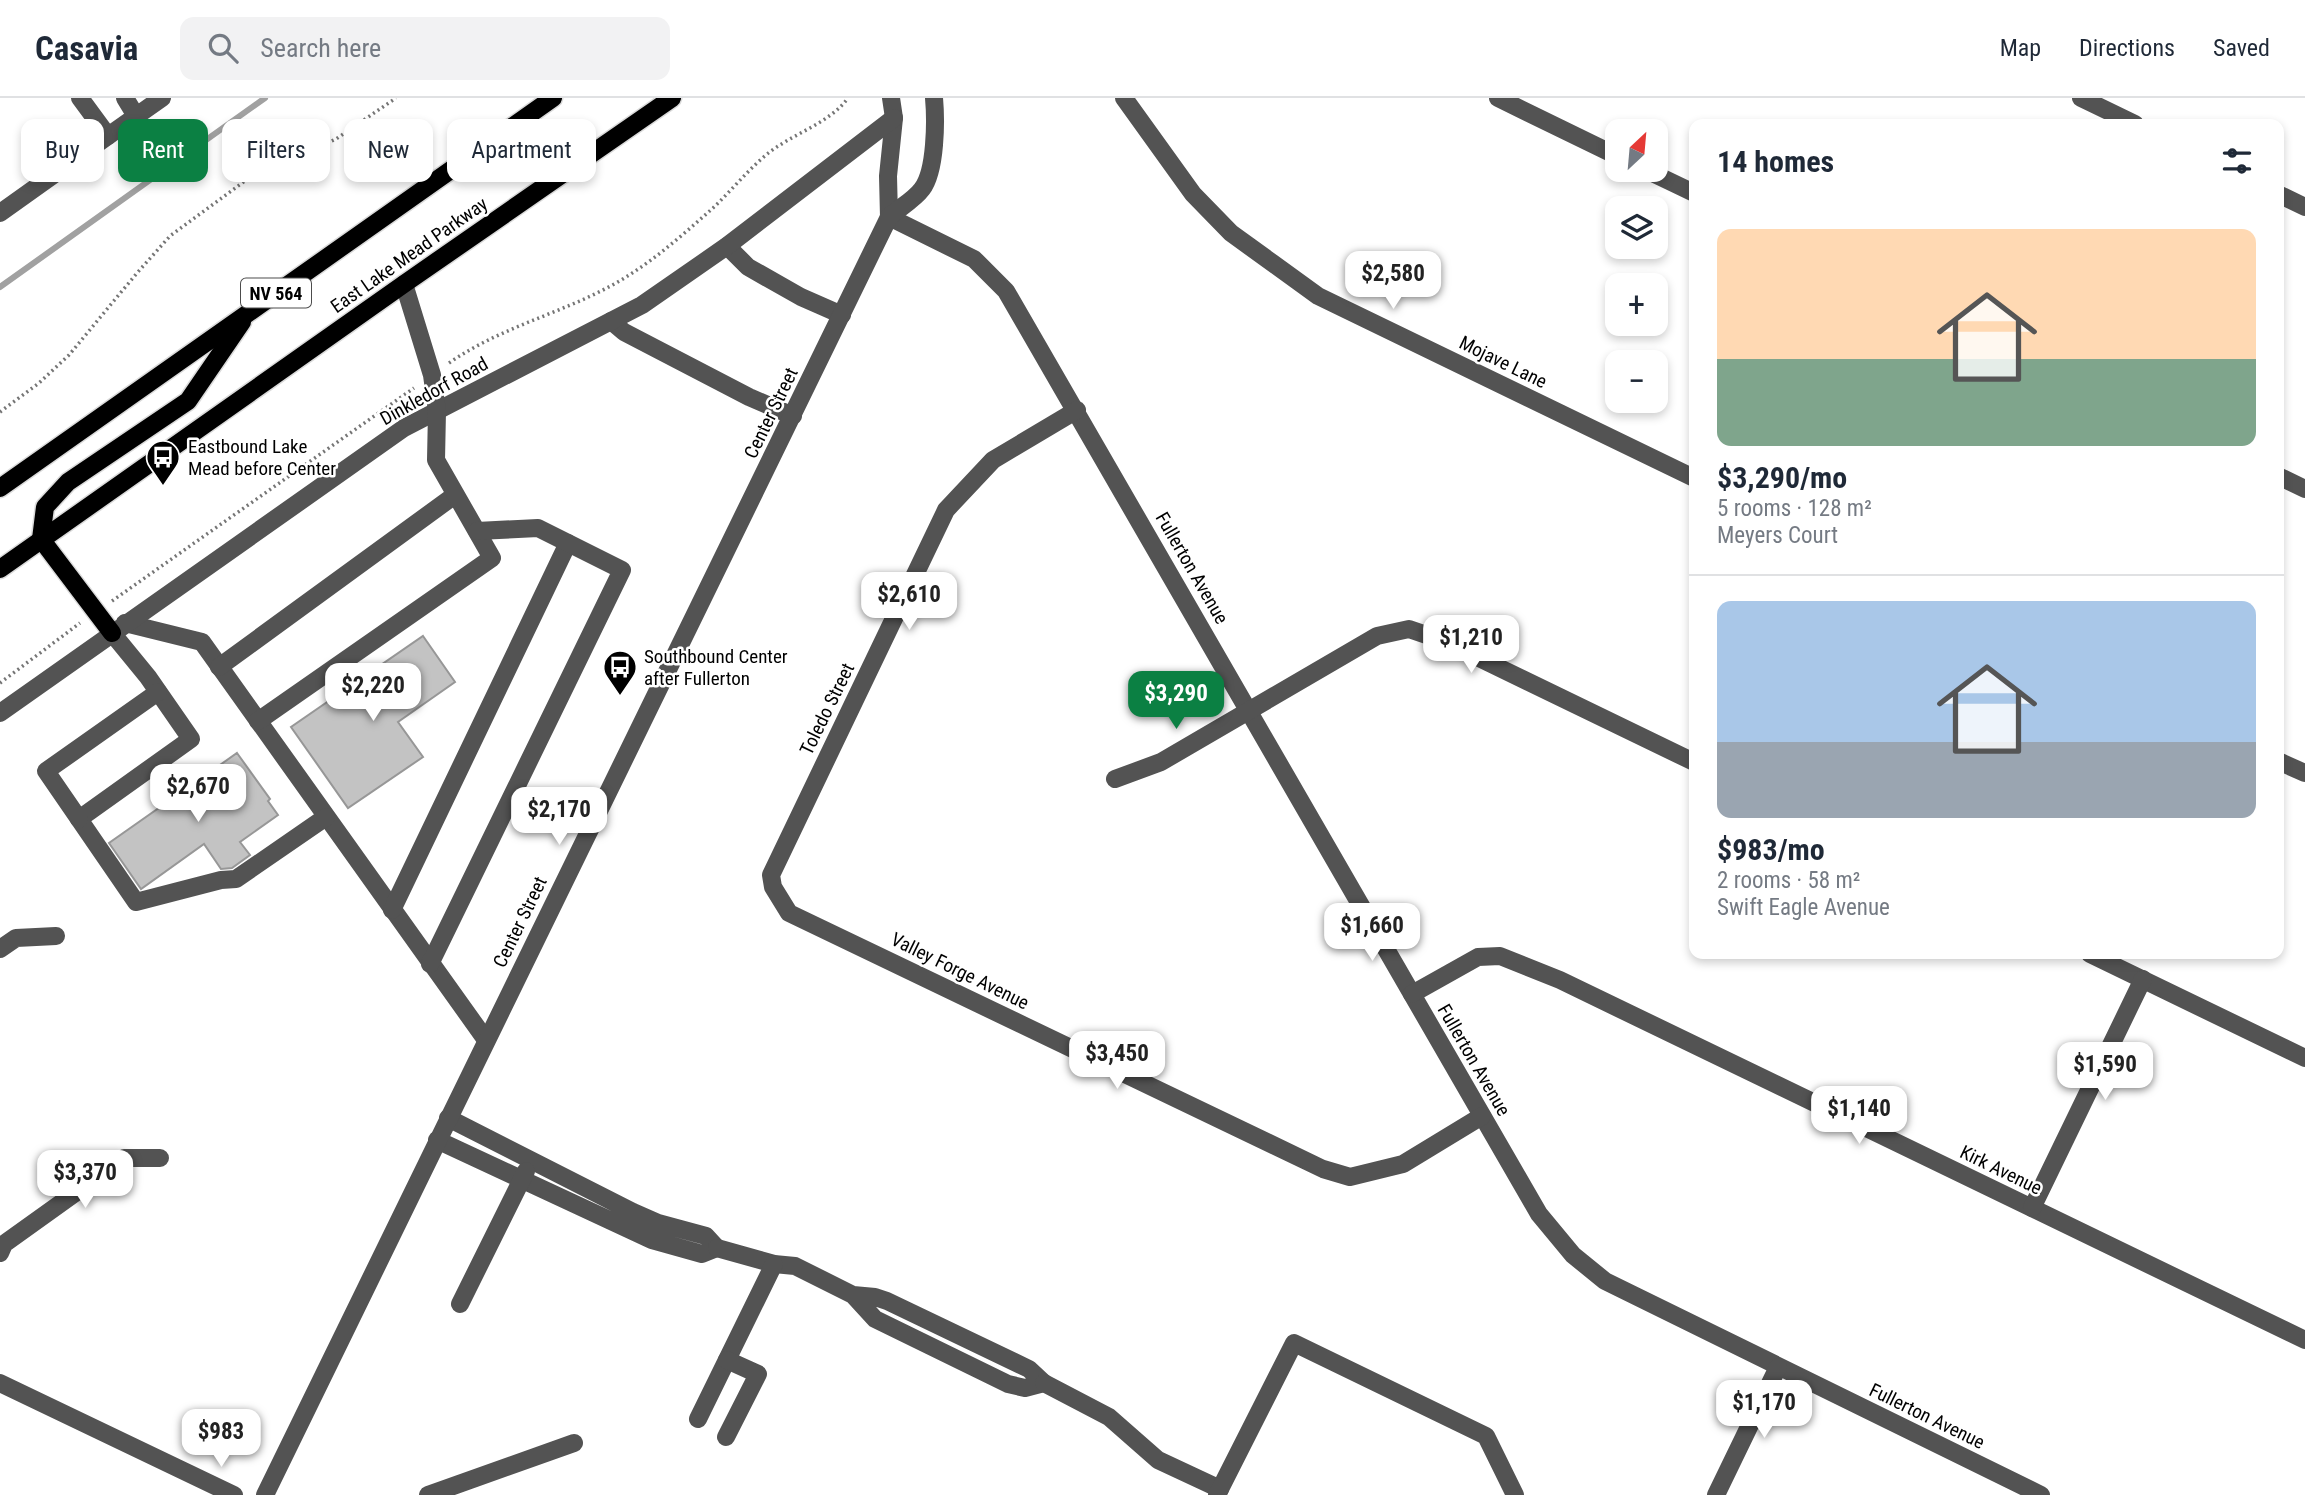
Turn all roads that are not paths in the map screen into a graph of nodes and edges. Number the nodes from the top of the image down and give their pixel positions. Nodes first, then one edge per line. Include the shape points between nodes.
1 (80, 98) edge
2 (125, 98) edge
3 (162, 98) edge
4 (553, 98) edge
5 (672, 98) edge
6 (891, 98) edge
7 (934, 98) edge
8 (1124, 98) edge
9 (1497, 98) edge
10 (2081, 98) edge
11 (136, 116) junction
12 (894, 118) junction
13 (2125, 119) edge
14 (108, 136) junction
15 (1605, 150) edge
16 (1668, 181) edge
17 (1689, 191) edge
18 (2284, 197) edge
19 (2305, 206) edge
20 (0, 213) edge
21 (889, 217) junction
22 (727, 246) junction
23 (404, 284) junction
24 (247, 313) junction
25 (842, 315) junction
26 (611, 321) junction
27 (1077, 410) junction
28 (437, 411) junction
29 (793, 416) junction
30 (1689, 476) edge
31 (2284, 480) edge
32 (0, 488) edge
33 (2305, 489) edge
34 (455, 495) junction
35 (477, 531) junction
36 (41, 539) junction
37 (568, 542) junction
38 (0, 569) edge
39 (119, 628) junction
40 (219, 667) junction
41 (158, 692) junction
42 (1250, 711) junction
43 (0, 713) edge
44 (258, 721) junction
45 (1689, 760) edge
46 (2284, 764) edge
47 (2305, 774) edge
48 (1115, 779) dead end
49 (326, 817) junction
50 (79, 819) junction
51 (772, 887) joint
52 (392, 910) junction
53 (56, 936) dead end
54 (0, 949) edge
55 (2101, 959) edge
56 (430, 964) junction
57 (2143, 979) junction
58 (1412, 994) junction
59 (486, 1040) junction
60 (2305, 1058) edge
61 (1482, 1116) junction
62 (448, 1118) junction
63 (437, 1140) junction
64 (160, 1158) dead end
65 (531, 1161) junction
66 (522, 1179) junction
67 (602, 1207) junction
68 (2032, 1208) junction
69 (0, 1253) edge
70 (774, 1264) junction
71 (853, 1295) junction
72 (460, 1304) dead end
73 (961, 1336) junction
74 (2305, 1340) edge
75 (951, 1356) junction
76 (727, 1360) junction
77 (1778, 1367) junction
78 (0, 1383) edge
79 (1044, 1383) junction
80 (698, 1419) dead end
81 (726, 1437) dead end
82 (573, 1443) dead end
83 (1219, 1492) edge
84 (234, 1495) edge
85 (265, 1495) edge
86 (428, 1495) edge
87 (1515, 1495) edge
88 (1716, 1495) edge
89 (2041, 1495) edge

1 - 14 street
2 - 11 street
3 - 11 street
4 - 24 main road, NV 564
5 - 23 main road, East Lake Mead Parkway
6 - 12 street, Center Street
7 - 21 street, Center Street via 937,124 923,188
8 - 30 street, Mojave Lane via 1202,204 1231,233 1318,296
9 - 15 street
10 - 13 street
11 - 14 street
12 - 21 street, Center Street
12 - 22 street, Dinkledorf Road
14 - 20 street
16 - 17 street
18 - 19 street
21 - 25 street, Center Street
21 - 27 street, Fullerton Avenue via 974,259 1006,291
22 - 25 street via 748,267
22 - 26 street, Dinkledorf Road
23 - 28 street via 432,375
23 - 36 main road, East Lake Mead Parkway
24 - 32 main road, NV 564
24 - 36 main road via 188,401 68,482 45,507
25 - 29 street, Center Street
26 - 28 street, Dinkledorf Road
26 - 29 street via 658,350
27 - 42 street, Fullerton Avenue
27 - 51 street, Toledo Street via 993,460 946,510 771,875
28 - 34 street via 436,460
28 - 39 street, Dinkledorf Road via 404,428
29 - 59 street, Center Street
31 - 33 street
34 - 35 street
34 - 40 street
35 - 37 street via 538,528
35 - 44 street via 492,558
36 - 38 main road, East Lake Mead Parkway
36 - 39 main road
37 - 52 street
37 - 56 street via 622,570
39 - 40 street via 202,642
39 - 41 street
39 - 43 street, Dinkledorf Road
40 - 44 street
41 - 50 street via 191,739
41 - 50 street via 46,771
42 - 45 street via 1377,636 1409,629 1444,641
42 - 48 street via 1161,762
42 - 58 street, Fullerton Avenue
44 - 49 street
46 - 47 street
49 - 50 street via 236,879 136,902
49 - 52 street
51 - 61 street, Valley Forge Avenue via 789,913 1323,1169 1350,1177 1403,1164
52 - 56 street
53 - 54 street via 16,938
55 - 57 street
56 - 59 street
57 - 60 street
57 - 68 street
58 - 61 street, Fullerton Avenue
58 - 68 street, Kirk Avenue via 1478,957 1500,956 1560,980
59 - 62 street, Center Street
61 - 77 street, Fullerton Avenue via 1539,1214 1573,1255 1605,1281
62 - 63 street, Center Street
62 - 65 street
63 - 66 street
63 - 85 street, Center Street
64 - 69 street via 124,1158 4,1244
65 - 66 street
65 - 67 street
66 - 67 street
66 - 72 street
67 - 70 street via 652,1240 702,1254 717,1248
68 - 74 street, Kirk Avenue
70 - 71 street via 795,1266
70 - 76 street
71 - 73 street via 887,1301
71 - 75 street via 875,1320
73 - 75 street
73 - 79 street via 1029,1369
75 - 79 street via 1018,1388
76 - 80 street
76 - 81 street via 758,1374
77 - 88 street
77 - 89 street, Fullerton Avenue
78 - 84 street
79 - 83 street via 1109,1417 1158,1460
82 - 86 street
83 - 87 street via 1294,1343 1486,1436

